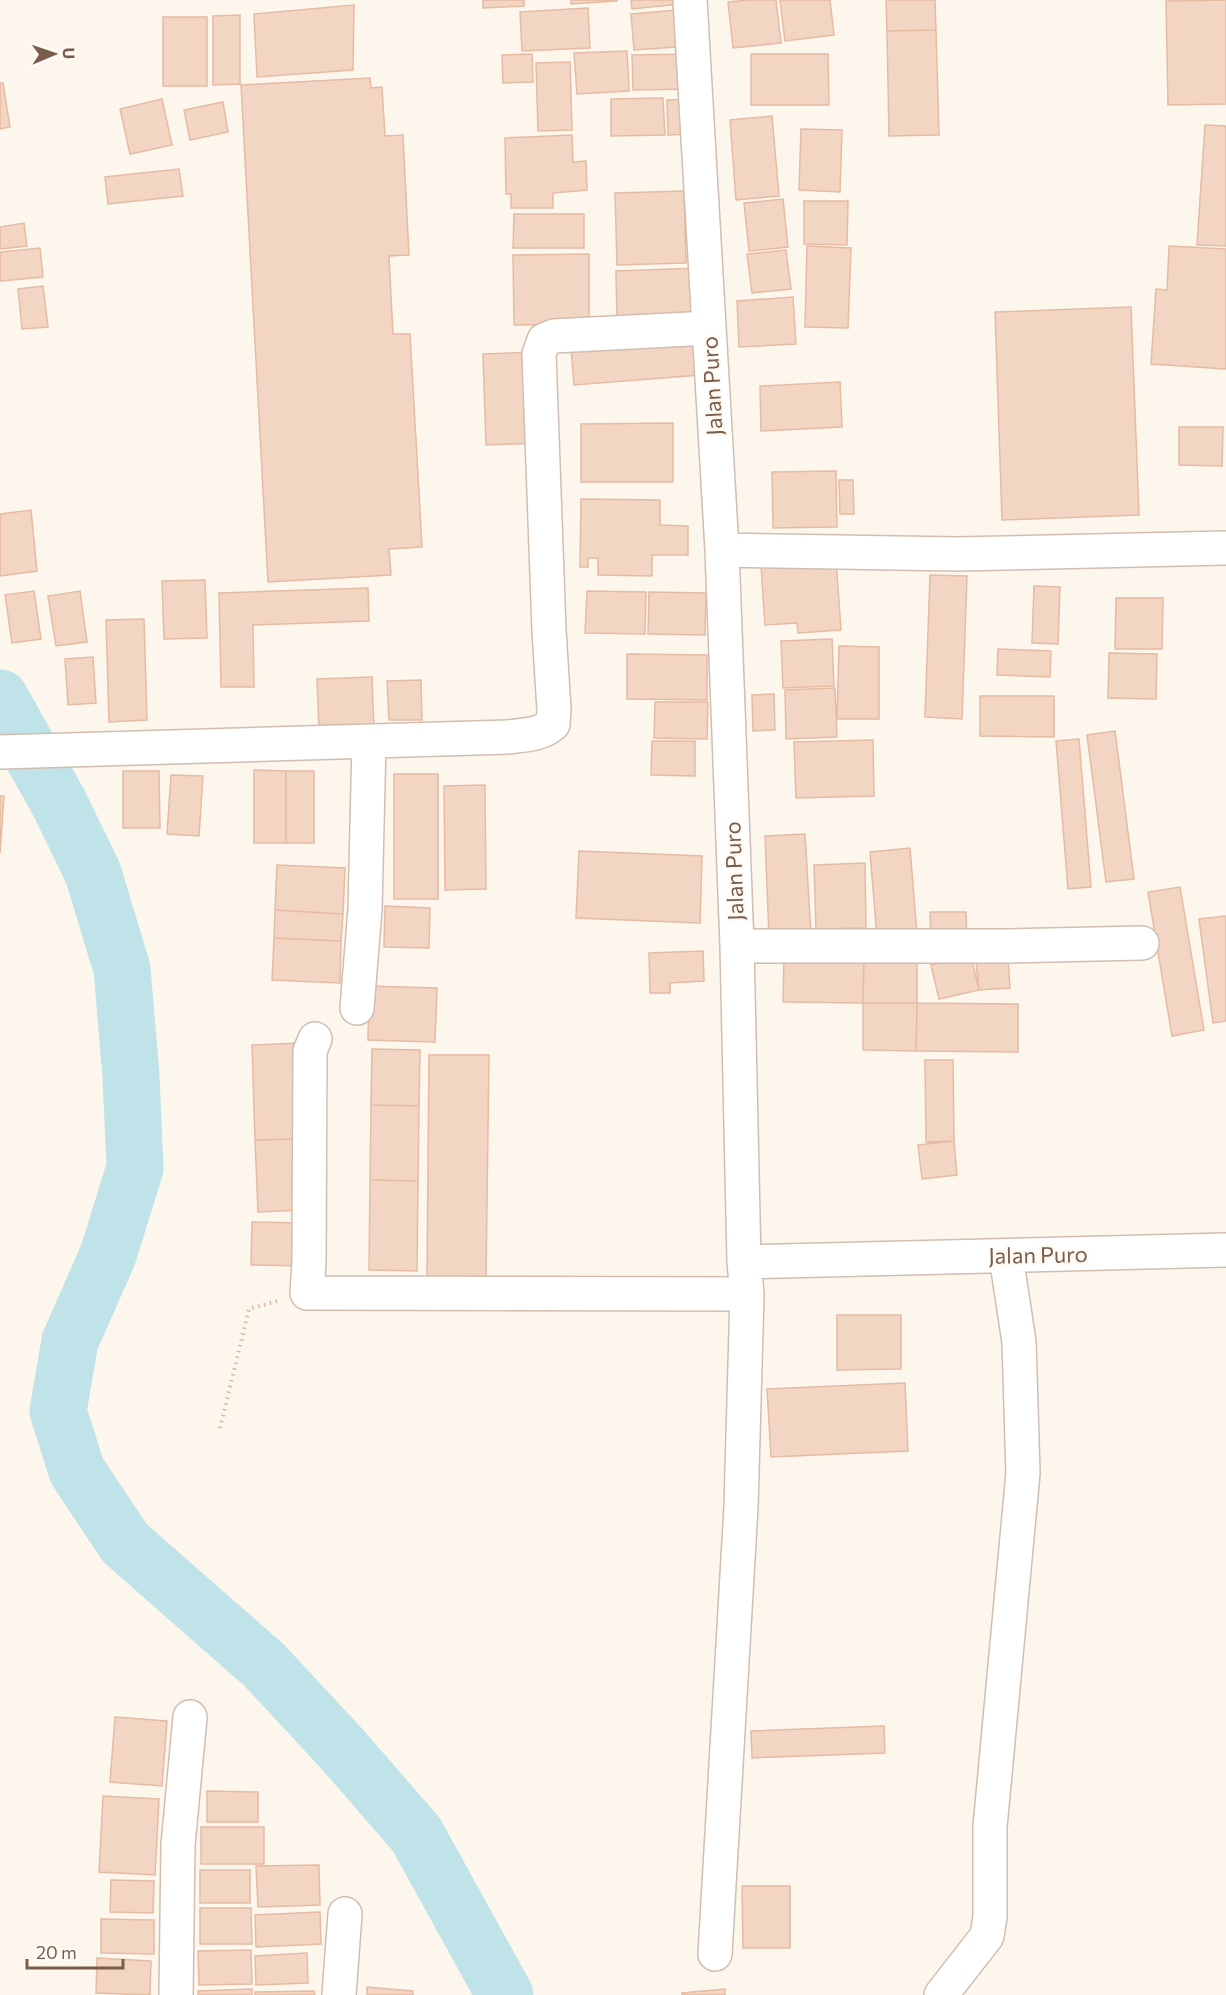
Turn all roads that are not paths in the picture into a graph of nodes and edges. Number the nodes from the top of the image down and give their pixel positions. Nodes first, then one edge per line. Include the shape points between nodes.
1 (690, 0) edge
2 (709, 328) junction
3 (1226, 548) edge
4 (722, 550) junction
5 (369, 742) junction
6 (0, 752) edge
7 (1142, 943) dead end
8 (737, 946) junction
9 (357, 1008) dead end
10 (315, 1039) dead end
11 (1226, 1250) edge
12 (1006, 1256) junction
13 (744, 1262) junction
14 (747, 1294) junction
15 (190, 1717) dead end
16 (345, 1914) dead end
17 (715, 1954) dead end
18 (176, 1995) edge
19 (339, 1995) edge
20 (941, 1995) edge

1 - 2 street, Jalan Puro
2 - 4 street, Jalan Puro
2 - 5 street via 554,336 544,340 539,354 553,724 537,733 508,737
3 - 4 street via 957,554
4 - 8 street, Jalan Puro
5 - 6 street
5 - 9 street via 365,909
7 - 8 street
8 - 13 street, Jalan Puro
10 - 14 street via 310,1051 306,1293
11 - 12 street, Jalan Puro
12 - 13 street, Jalan Puro
12 - 20 street via 1019,1342 1023,1473 990,1827 990,1917 987,1936
13 - 14 street
14 - 17 street via 741,1507
15 - 18 street via 178,1845
16 - 19 street

